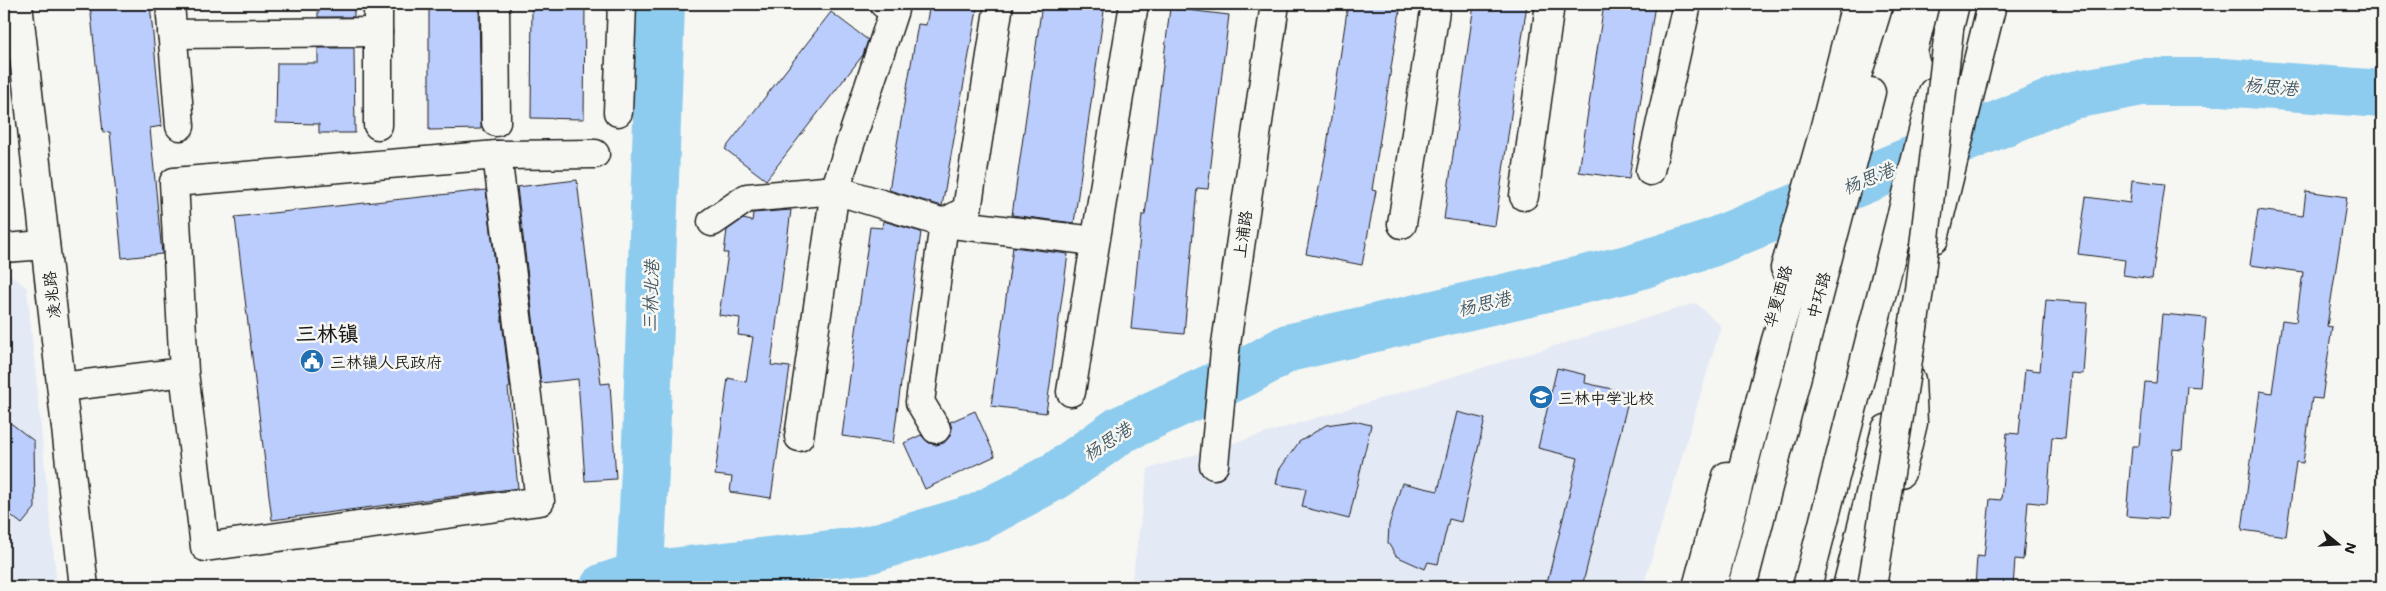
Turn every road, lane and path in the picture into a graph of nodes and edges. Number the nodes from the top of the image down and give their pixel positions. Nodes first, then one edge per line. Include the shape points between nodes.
1 (18, 4) edge
2 (170, 4) edge
3 (378, 4) edge
4 (495, 4) edge
5 (622, 4) edge
6 (999, 4) edge
7 (1134, 4) edge
8 (1275, 4) edge
9 (1436, 4) edge
10 (1550, 4) edge
11 (1687, 4) edge
12 (1856, 4) edge
13 (1880, 4) edge
14 (1894, 4) edge
15 (1992, 4) edge
16 (892, 6) edge
17 (1952, 17) edge
18 (378, 32) junction
19 (172, 34) junction
20 (618, 112) dead end
21 (496, 122) dead end
22 (378, 125) dead end
23 (180, 126) dead end
24 (595, 154) dead end
25 (497, 155) junction
26 (1650, 171) dead end
27 (835, 190) junction
28 (1524, 196) dead end
29 (712, 222) dead end
30 (944, 223) junction
31 (1402, 224) dead end
32 (1095, 241) junction
33 (45, 245) junction
34 (4, 248) edge
35 (1909, 338) junction
36 (184, 372) junction
37 (62, 388) junction
38 (1071, 392) dead end
39 (936, 429) dead end
40 (799, 436) dead end
41 (1214, 465) dead end
42 (84, 587) edge
43 (1697, 587) edge
44 (1712, 587) edge
45 (1742, 587) edge
46 (1807, 587) edge
47 (1847, 587) edge
48 (1873, 587) edge

1 - 33 main road, 凌兆路
2 - 19 main road
3 - 18 main road
4 - 21 main road
5 - 20 main road
6 - 30 main road via 968,210
7 - 32 main road
8 - 41 main road, 上浦路 via 1225,352
9 - 31 main road
10 - 28 main road
11 - 26 main road
12 - 43 main road, 华夏西路
13 - 44 main road via 1776,340
14 - 45 main road, 中环路
15 - 35 main road
16 - 27 main road
17 - 46 main road, bridge
17 - 48 main road, bridge via 1919,290
18 - 19 main road
18 - 22 main road
19 - 23 main road
24 - 25 main road
25 - 36 main road via 174,182
25 - 36 main road via 540,501 205,547
27 - 29 main road via 747,198
27 - 30 main road
27 - 40 main road
30 - 32 main road
30 - 39 main road via 920,402
32 - 38 main road
33 - 34 main road
33 - 37 main road, 凌兆路
35 - 47 main road
35 - 48 main road via 1913,423
36 - 37 main road
37 - 42 main road, 凌兆路

